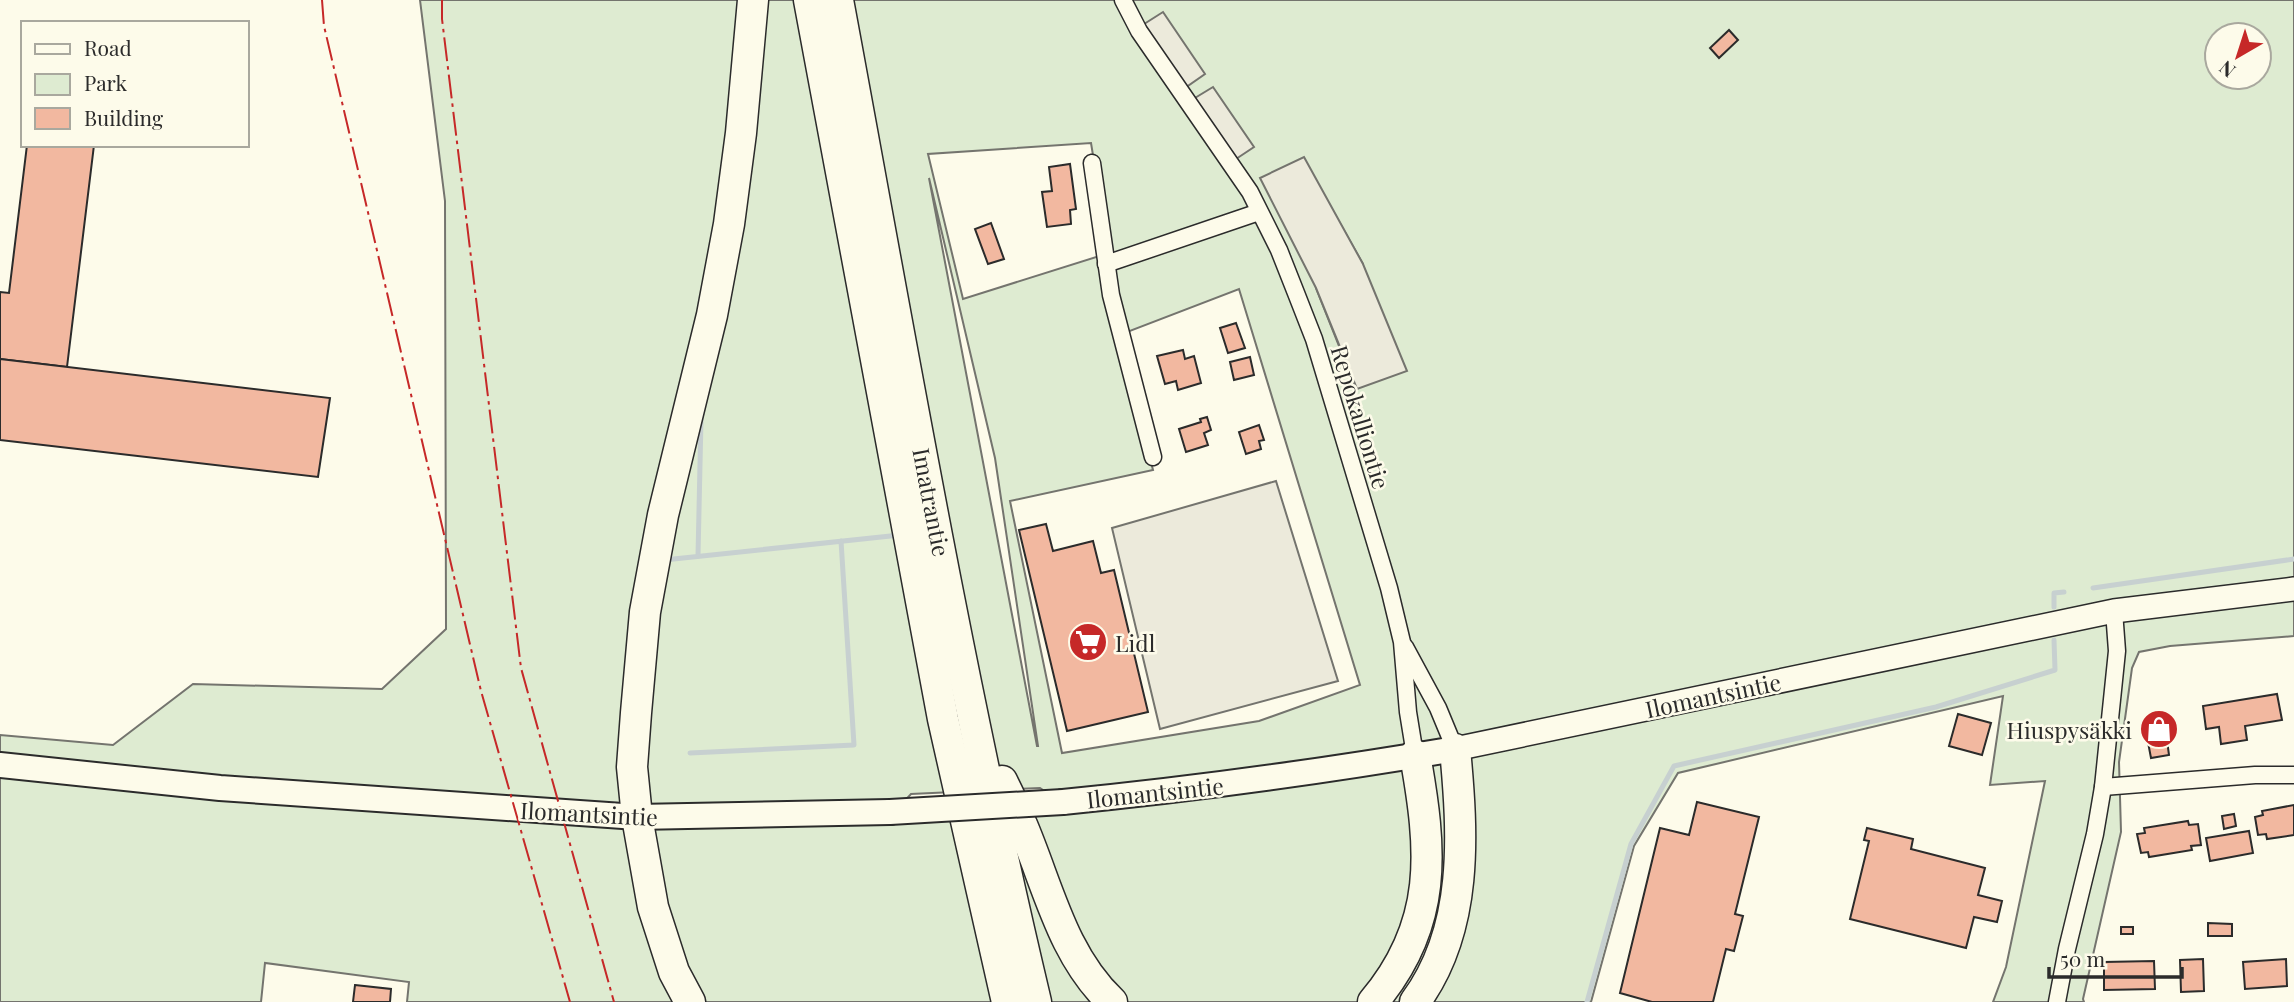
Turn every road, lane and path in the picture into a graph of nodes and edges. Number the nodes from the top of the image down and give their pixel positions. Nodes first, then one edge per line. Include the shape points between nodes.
1 (753, 0) edge
2 (809, 0) edge
3 (838, 0) edge
4 (1123, 0) edge
5 (1092, 163) dead end
6 (1259, 212) junction
7 (1106, 264) junction
8 (1153, 457) dead end
9 (2294, 589) edge
10 (2114, 611) junction
11 (1402, 642) junction
12 (971, 713) junction
13 (1455, 749) junction
14 (1415, 755) junction
15 (0, 765) edge
16 (2294, 775) edge
17 (2103, 786) junction
18 (637, 817) junction
19 (690, 1002) edge
20 (1007, 1002) edge
21 (1036, 1002) edge
22 (1112, 1002) edge
23 (1373, 1002) edge
24 (1415, 1002) edge
25 (2057, 1002) edge

1 - 18 highway via 729,223 645,612 632,767
2 - 20 highway, Imatrantie via 943,719
3 - 12 highway, Imatrantie
4 - 6 street, Repokalliontie
5 - 7 street
6 - 7 street
6 - 11 street, Repokalliontie via 1314,339 1390,588
7 - 8 street
9 - 10 main road, Ilomantsintie
10 - 13 main road, Ilomantsintie
10 - 17 street via 2117,651
11 - 13 street, Repokalliontie
11 - 14 street, Repokalliontie
12 - 21 highway, Imatrantie
12 - 22 highway via 1022,824 1070,948
13 - 14 main road, Ilomantsintie
13 - 24 highway via 1461,810 1460,873 1452,922
14 - 18 main road, Ilomantsintie, bridge via 1196,789 1063,802 890,812
14 - 23 highway via 1426,815 1428,875 1423,905 1405,957
15 - 18 main road, Ilomantsintie via 220,788
16 - 17 street
17 - 25 street
18 - 19 highway via 653,907 674,972

